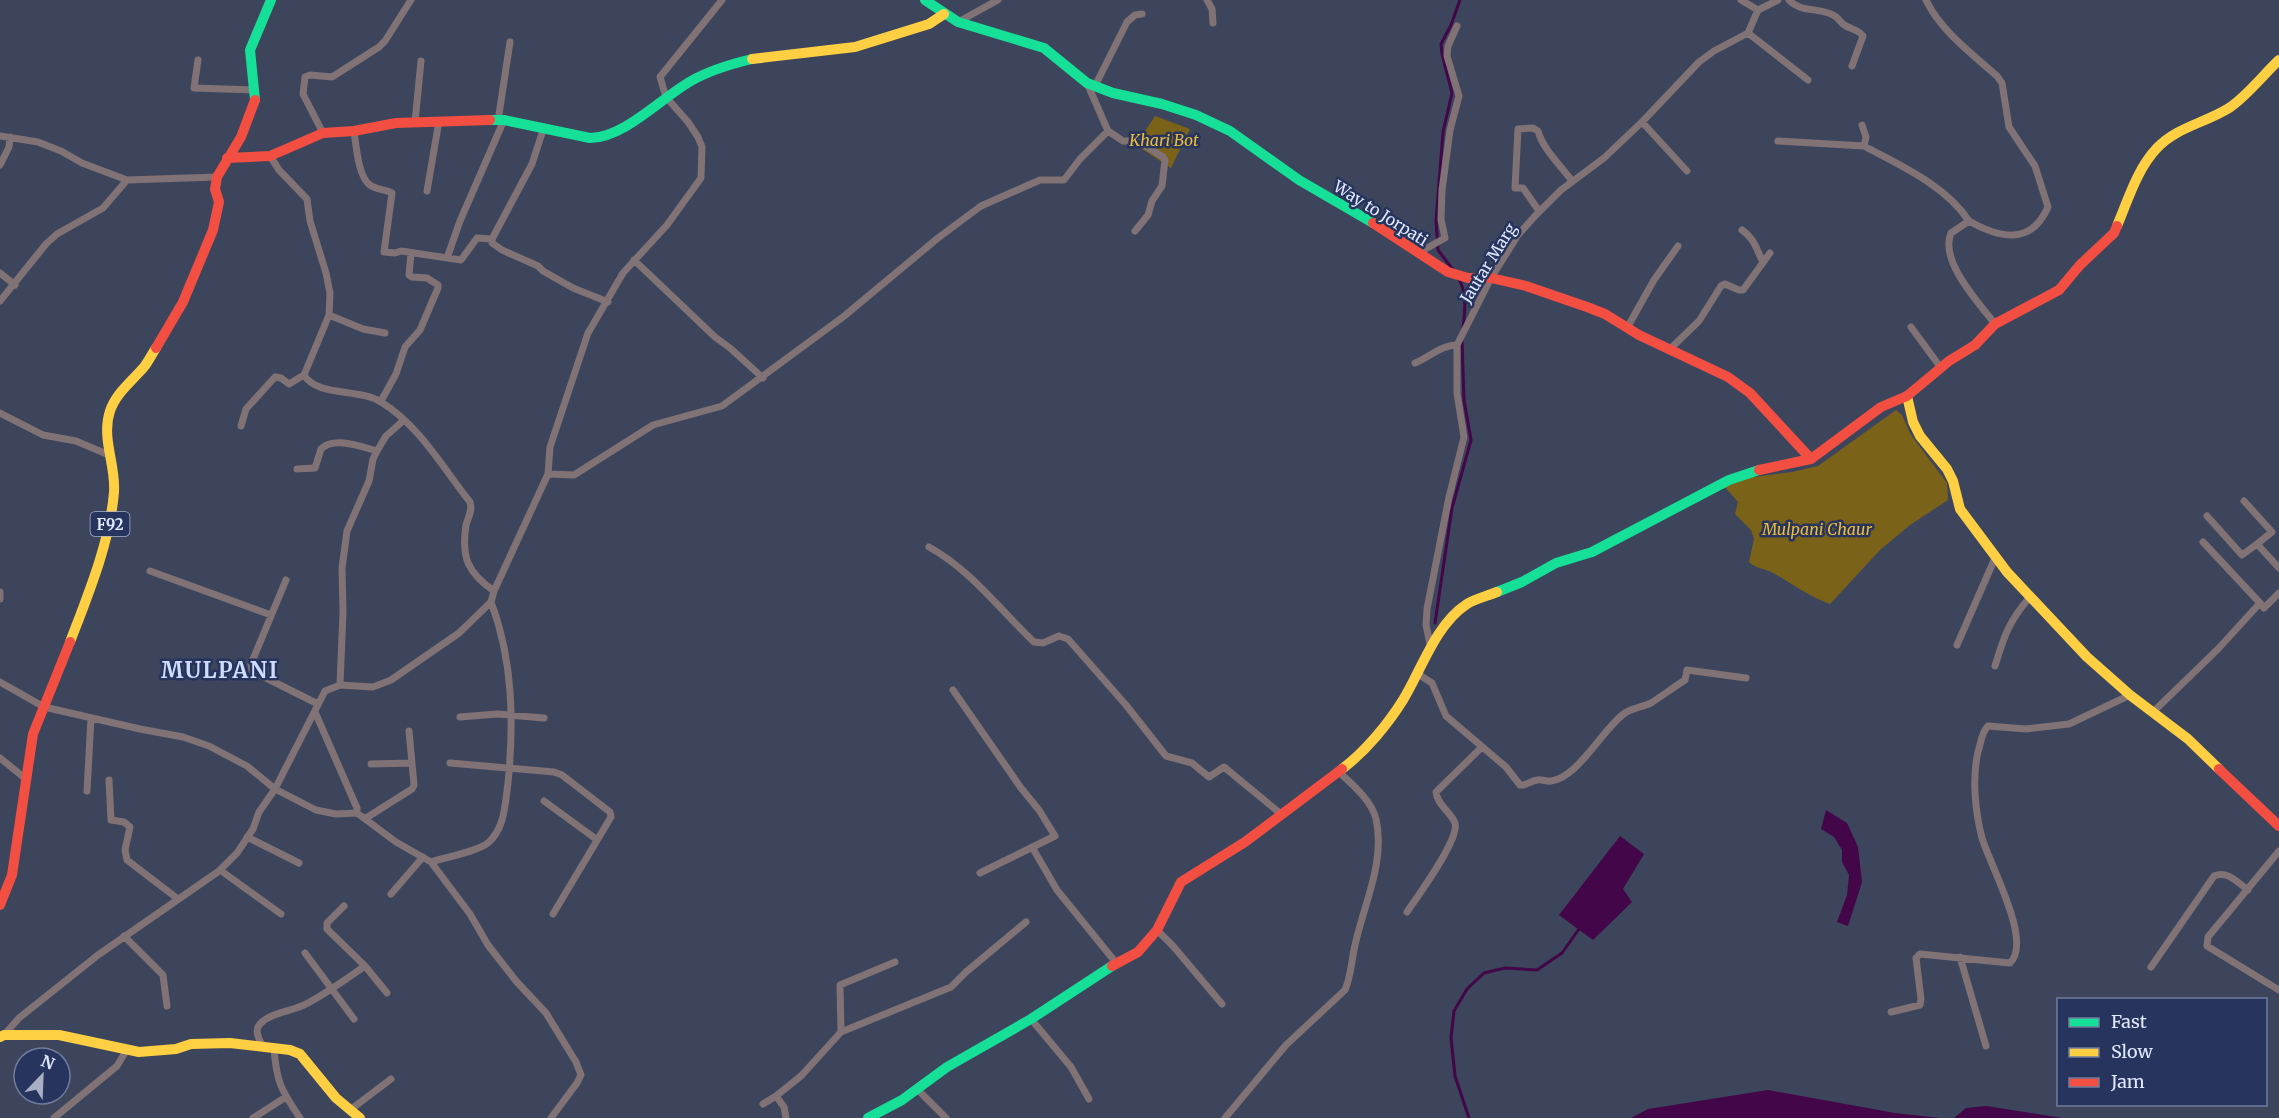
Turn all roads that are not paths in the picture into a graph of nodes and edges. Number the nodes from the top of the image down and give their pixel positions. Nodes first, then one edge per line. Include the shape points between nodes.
1 (271, 0) edge
2 (411, 0) edge
3 (722, 0) edge
4 (925, 0) edge
5 (998, 0) edge
6 (1208, 0) edge
7 (1741, 0) edge
8 (1778, 0) edge
9 (1789, 0) edge
10 (1926, 0) edge
11 (1758, 10) junction
12 (944, 14) junction
13 (1142, 14) dead end
14 (958, 22) junction
15 (1213, 23) dead end
16 (1457, 26) dead end
17 (1748, 33) junction
18 (510, 42) dead end
19 (198, 60) dead end
20 (2279, 60) edge
21 (422, 61) dead end
22 (1852, 66) dead end
23 (1808, 80) dead end
24 (1091, 85) junction
25 (255, 90) junction
26 (666, 97) junction
27 (501, 120) junction
28 (415, 122) junction
29 (439, 122) junction
30 (1642, 122) junction
31 (1862, 125) dead end
32 (544, 127) junction
33 (354, 131) junction
34 (1108, 132) junction
35 (323, 133) junction
36 (0, 136) edge
37 (10, 137) junction
38 (1778, 141) dead end
39 (1864, 146) junction
40 (270, 156) junction
41 (227, 158) junction
42 (0, 165) edge
43 (1687, 171) dead end
44 (217, 177) junction
45 (127, 180) junction
46 (1572, 181) junction
47 (427, 190) dead end
48 (1539, 211) junction
49 (1969, 221) junction
50 (1742, 230) dead end
51 (1135, 231) dead end
52 (492, 239) junction
53 (1678, 246) dead end
54 (1418, 253) junction
55 (1770, 253) dead end
56 (411, 254) junction
57 (447, 258) junction
58 (634, 260) junction
59 (1763, 262) junction
60 (0, 273) edge
61 (1491, 278) junction
62 (15, 285) junction
63 (0, 301) edge
64 (608, 302) junction
65 (330, 315) junction
66 (1995, 324) junction
67 (1911, 327) dead end
68 (1628, 328) junction
69 (385, 333) dead end
70 (1457, 345) junction
71 (1670, 349) junction
72 (1415, 363) dead end
73 (1941, 368) junction
74 (304, 375) junction
75 (763, 378) junction
76 (1906, 396) junction
77 (381, 401) junction
78 (0, 412) edge
79 (404, 420) junction
80 (241, 426) dead end
81 (377, 451) junction
82 (109, 455) junction
83 (1811, 459) junction
84 (297, 469) dead end
85 (548, 474) junction
86 (2244, 501) dead end
87 (2207, 516) dead end
88 (2204, 542) dead end
89 (2258, 544) junction
90 (929, 547) dead end
91 (1995, 558) junction
92 (2279, 568) edge
93 (150, 571) dead end
94 (286, 580) dead end
95 (494, 591) junction
96 (0, 592) edge
97 (2279, 593) edge
98 (2030, 597) junction
99 (0, 599) edge
100 (491, 602) junction
101 (2260, 603) junction
102 (271, 615) junction
103 (1957, 645) dead end
104 (1431, 649) junction
105 (1995, 666) dead end
106 (1418, 674) junction
107 (1746, 678) dead end
108 (0, 682) edge
109 (340, 685) junction
110 (953, 690) dead end
111 (2130, 695) junction
112 (44, 707) junction
113 (316, 708) junction
114 (2153, 712) junction
115 (512, 715) junction
116 (460, 717) dead end
117 (91, 718) junction
118 (544, 718) dead end
119 (409, 730) dead end
120 (1482, 747) junction
121 (0, 758) edge
122 (412, 763) junction
123 (450, 763) dead end
124 (371, 764) dead end
125 (509, 767) junction
126 (1339, 772) junction
127 (28, 780) junction
128 (110, 780) dead end
129 (275, 789) junction
130 (87, 791) dead end
131 (544, 801) dead end
132 (357, 813) junction
133 (1281, 814) junction
134 (366, 818) junction
135 (2279, 826) edge
136 (247, 837) junction
137 (596, 840) junction
138 (1032, 847) junction
139 (2279, 851) edge
140 (423, 857) junction
141 (431, 862) junction
142 (299, 863) dead end
143 (220, 870) junction
144 (980, 873) dead end
145 (2247, 890) junction
146 (391, 894) dead end
147 (178, 899) junction
148 (0, 905) edge
149 (344, 906) dead end
150 (1407, 912) dead end
151 (281, 914) dead end
152 (553, 914) dead end
153 (1026, 922) dead end
154 (1157, 930) junction
155 (124, 936) junction
156 (305, 953) dead end
157 (1960, 957) junction
158 (895, 962) dead end
159 (1117, 964) junction
160 (365, 966) junction
161 (2151, 968) dead end
162 (333, 989) junction
163 (2279, 990) edge
164 (387, 993) dead end
165 (1222, 1004) dead end
166 (167, 1006) dead end
167 (1891, 1012) dead end
168 (354, 1019) dead end
169 (1031, 1019) junction
170 (841, 1032) junction
171 (2, 1036) edge
172 (268, 1046) junction
173 (1986, 1046) dead end
174 (126, 1051) junction
175 (391, 1079) dead end
176 (918, 1090) junction
177 (776, 1096) junction
178 (286, 1097) junction
179 (1089, 1099) dead end
180 (763, 1104) dead end
181 (350, 1110) junction
182 (54, 1118) edge
183 (253, 1118) edge
184 (300, 1118) edge
185 (360, 1118) edge
186 (551, 1118) edge
187 (786, 1118) edge
188 (868, 1118) edge
189 (946, 1118) edge
190 (1225, 1118) edge

1 - 25 street via 250,50
2 - 35 street via 379,47 332,76 305,78 303,94
3 - 26 street via 660,77
4 - 12 street, Way to Jorpati
5 - 14 street
6 - 15 street
7 - 11 street
8 - 11 street
9 - 22 street via 1802,9 1835,15 1842,24 1860,32 1863,36
10 - 49 street via 1941,23 2002,83 2009,127 2035,166 2048,207 2043,219 2030,231 2011,237
11 - 17 street
12 - 14 street, Way to Jorpati
12 - 26 street via 929,24 855,47 729,64
13 - 24 street via 1127,22
14 - 24 street, Way to Jorpati via 1044,48
16 - 54 street via 1448,46 1459,96 1446,160 1442,219 1446,234 1442,241
17 - 23 street
17 - 30 street, Jautar Marg via 1699,62
18 - 27 street
19 - 25 street via 194,88
20 - 66 street via 2232,106 2182,129 2150,156 2114,233 2064,286
21 - 28 street
24 - 34 street
24 - 54 street, Way to Jorpati via 1196,115 1230,131 1299,180
25 - 41 street via 246,127
26 - 32 street via 627,125 600,138
26 - 58 street via 698,137 703,171 667,225
27 - 29 street
27 - 32 street
27 - 57 street
28 - 29 street
28 - 33 street
29 - 47 street
30 - 43 street
30 - 46 street, Jautar Marg via 1604,158
31 - 39 street
32 - 52 street via 532,164
33 - 35 street
33 - 56 street via 366,181 393,195 384,252
34 - 51 street via 1123,141 1138,141 1166,160 1162,186
34 - 75 street via 1064,180 1040,180 981,206
35 - 40 street
36 - 37 street
37 - 42 street
37 - 45 street via 38,142
38 - 39 street
39 - 49 street via 1941,189
40 - 41 street
40 - 65 street via 307,200 330,293
41 - 44 street
44 - 45 street
44 - 82 street, F92 via 218,213 183,302 144,366 111,408 107,424
45 - 62 street via 103,208 46,244
46 - 48 street, Jautar Marg
46 - 48 street via 1541,142 1538,130 1518,129 1515,188 1522,188
48 - 61 street, Jautar Marg via 1518,235
49 - 66 street via 1951,233 1948,250 1968,288
50 - 59 street via 1751,236
52 - 57 street via 477,238 461,260
52 - 64 street via 502,250
53 - 68 street
54 - 61 street, Way to Jorpati via 1448,272 1468,278
55 - 59 street
56 - 57 street
56 - 77 street via 409,275 432,280 438,288
58 - 64 street
58 - 75 street
59 - 71 street via 1743,290 1721,286 1702,318
60 - 62 street
61 - 68 street, Way to Jorpati via 1587,307
61 - 70 street, Jautar Marg
62 - 63 street
64 - 85 street via 588,333 550,447
65 - 69 street via 363,329
65 - 74 street
66 - 73 street via 1975,345
67 - 73 street
68 - 71 street, Way to Jorpati
70 - 72 street
70 - 104 street, Jautar Marg via 1457,393 1464,437 1428,609 1426,626
71 - 83 street, Way to Jorpati via 1728,377 1750,393
73 - 76 street
74 - 77 street via 321,388 361,393
74 - 80 street via 289,384 275,377 246,409
75 - 85 street via 722,406 652,424 574,475
76 - 83 street via 1881,407
76 - 91 street via 1920,436 1947,469 1960,509
77 - 79 street
78 - 82 street via 43,435 76,441
79 - 81 street
79 - 95 street via 422,436 470,502 466,556 472,574
81 - 84 street via 329,444 321,448 315,468
81 - 109 street via 369,481 349,523 344,547
82 - 112 street, F92 via 115,480 109,530
83 - 104 street via 1728,480 1592,552 1556,563 1522,582 1467,604 1446,623
85 - 95 street
86 - 89 street via 2272,532
87 - 89 street via 2242,555
88 - 101 street
89 - 92 street
90 - 133 street via 949,558 1034,642 1043,643 1059,636 1068,639 1166,756 1192,764 1209,777 1224,766
91 - 98 street
91 - 103 street
93 - 102 street
94 - 102 street
95 - 100 street
96 - 99 street
97 - 101 street via 2264,608
98 - 105 street via 2013,616
98 - 111 street
100 - 109 street via 459,633 391,680 373,687
100 - 115 street via 505,650
101 - 114 street
102 - 113 street via 251,664 252,671
104 - 106 street
106 - 120 street via 1432,683 1446,716
106 - 126 street via 1389,720
107 - 120 street via 1687,670 1685,680 1650,703 1626,711 1578,764 1551,782 1538,780 1520,785
108 - 112 street
109 - 113 street via 325,691
110 - 138 street via 1055,836
111 - 114 street
111 - 157 street via 2069,724 2026,729 1988,726 1983,731 1975,765 1982,838 2015,926 2018,948 2010,963
112 - 117 street
112 - 127 street, F92 via 33,734
113 - 129 street
113 - 132 street
114 - 135 street via 2188,739
115 - 116 street
115 - 118 street
115 - 125 street
117 - 129 street via 183,736 209,746 247,766
117 - 130 street
119 - 122 street
120 - 150 street via 1436,792 1436,798 1454,820 1456,832
121 - 127 street
122 - 124 street
122 - 134 street via 412,789
123 - 125 street
125 - 137 street via 554,771 610,812 611,817
125 - 141 street via 504,814 487,844
126 - 133 street
126 - 190 street via 1370,805 1378,834 1377,858 1353,951 1350,979 1345,990 1286,1045
127 - 148 street, F92 via 12,875
128 - 147 street via 111,820 130,827 127,860
129 - 132 street via 326,813
129 - 136 street
131 - 137 street
132 - 134 street
133 - 154 street via 1181,882
134 - 140 street
136 - 142 street
136 - 143 street
137 - 152 street
138 - 144 street
138 - 159 street via 1057,890
139 - 145 street
140 - 141 street
140 - 146 street
141 - 186 street via 488,945 546,1013 576,1062 581,1075
143 - 147 street
143 - 151 street
145 - 161 street via 2227,874 2214,876
145 - 163 street via 2208,937 2207,946
147 - 155 street
149 - 160 street via 327,923 327,929
153 - 170 street via 951,987
154 - 159 street via 1138,952
154 - 165 street
155 - 166 street via 163,975
155 - 171 street via 33,1006
156 - 162 street
157 - 167 street via 1920,954 1915,966 1920,1005
157 - 173 street
158 - 170 street via 840,984
159 - 169 street
160 - 162 street
160 - 164 street
162 - 168 street
162 - 172 street via 259,1024 257,1035
169 - 176 street via 946,1067
169 - 179 street via 1071,1067
170 - 177 street via 801,1076
171 - 174 street via 59,1035
172 - 174 street via 198,1044
172 - 178 street
172 - 181 street via 300,1054
174 - 182 street via 117,1066
175 - 181 street
176 - 188 street
176 - 189 street
177 - 180 street
177 - 187 street
178 - 183 street
178 - 184 street
181 - 185 street

